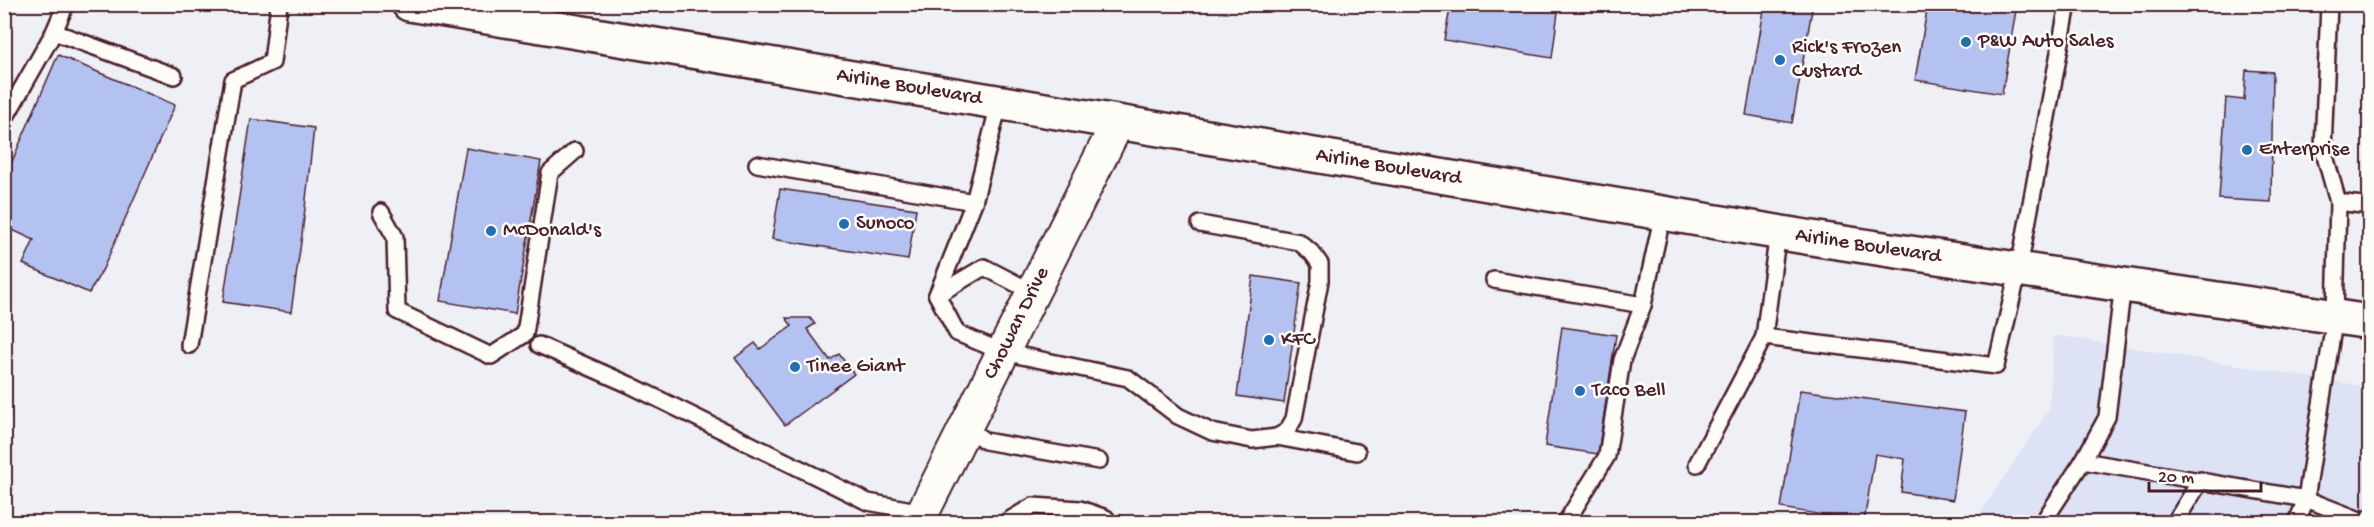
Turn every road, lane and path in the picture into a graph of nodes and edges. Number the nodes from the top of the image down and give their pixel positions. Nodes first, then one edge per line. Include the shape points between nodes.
1 (66, 4) edge
2 (279, 4) edge
3 (409, 4) edge
4 (2067, 4) edge
5 (2329, 4) edge
6 (520, 14) edge
7 (54, 32) junction
8 (174, 76) dead end
9 (999, 104) junction
10 (4, 120) edge
11 (1117, 124) junction
12 (575, 150) dead end
13 (757, 164) dead end
14 (974, 202) junction
15 (2338, 202) junction
16 (2370, 206) edge
17 (381, 212) dead end
18 (1663, 213) junction
19 (1200, 224) dead end
20 (1778, 232) junction
21 (2019, 268) junction
22 (1494, 279) dead end
23 (2123, 284) junction
24 (1034, 293) junction
25 (936, 295) junction
26 (1643, 305) junction
27 (2335, 316) junction
28 (2370, 322) edge
29 (1764, 337) junction
30 (189, 345) dead end
31 (539, 345) dead end
32 (1003, 352) junction
33 (966, 427) junction
34 (1277, 437) junction
35 (1357, 452) dead end
36 (1099, 460) dead end
37 (2083, 460) junction
38 (1697, 464) dead end
39 (2201, 480) junction
40 (2306, 499) junction
41 (921, 517) edge
42 (2370, 517) edge
43 (1106, 518) dead end
44 (1006, 522) edge
45 (1566, 522) edge
46 (2043, 522) edge
47 (2175, 522) edge
48 (2297, 522) edge

1 - 7 lane
2 - 30 lane via 272,62 232,80
3 - 6 main road, Airline Boulevard
4 - 21 lane
5 - 15 lane via 2323,149
6 - 9 main road, Airline Boulevard
7 - 8 lane
7 - 10 lane
9 - 11 main road, Airline Boulevard
9 - 14 lane
11 - 18 main road, Airline Boulevard
11 - 24 street, Chowan Drive
12 - 17 lane via 550,173 525,334 491,356 397,311 395,237
13 - 14 lane
14 - 25 lane
15 - 16 lane
15 - 27 lane
18 - 20 main road, Airline Boulevard
18 - 26 lane
19 - 34 lane via 1299,242 1320,264 1294,419 1287,431
20 - 21 main road, Airline Boulevard
20 - 29 lane
21 - 23 main road, Airline Boulevard
21 - 29 lane via 1996,366
22 - 26 lane
23 - 27 main road, Airline Boulevard
23 - 37 lane via 2107,417
24 - 25 lane via 984,267
24 - 32 street, Chowan Drive
25 - 32 lane via 957,333
26 - 45 lane via 1623,360 1608,456
27 - 28 main road, Airline Boulevard
27 - 40 lane
29 - 38 lane
31 - 41 lane via 630,385 868,502
32 - 33 street, Chowan Drive
32 - 34 lane via 1128,378 1178,416 1212,432 1252,440
33 - 36 lane via 986,441
33 - 41 street, Chowan Drive
34 - 35 lane
37 - 39 lane
37 - 46 lane
39 - 40 lane
39 - 47 lane
40 - 42 lane via 2365,522
40 - 48 lane
43 - 44 lane via 1080,509 1033,506

